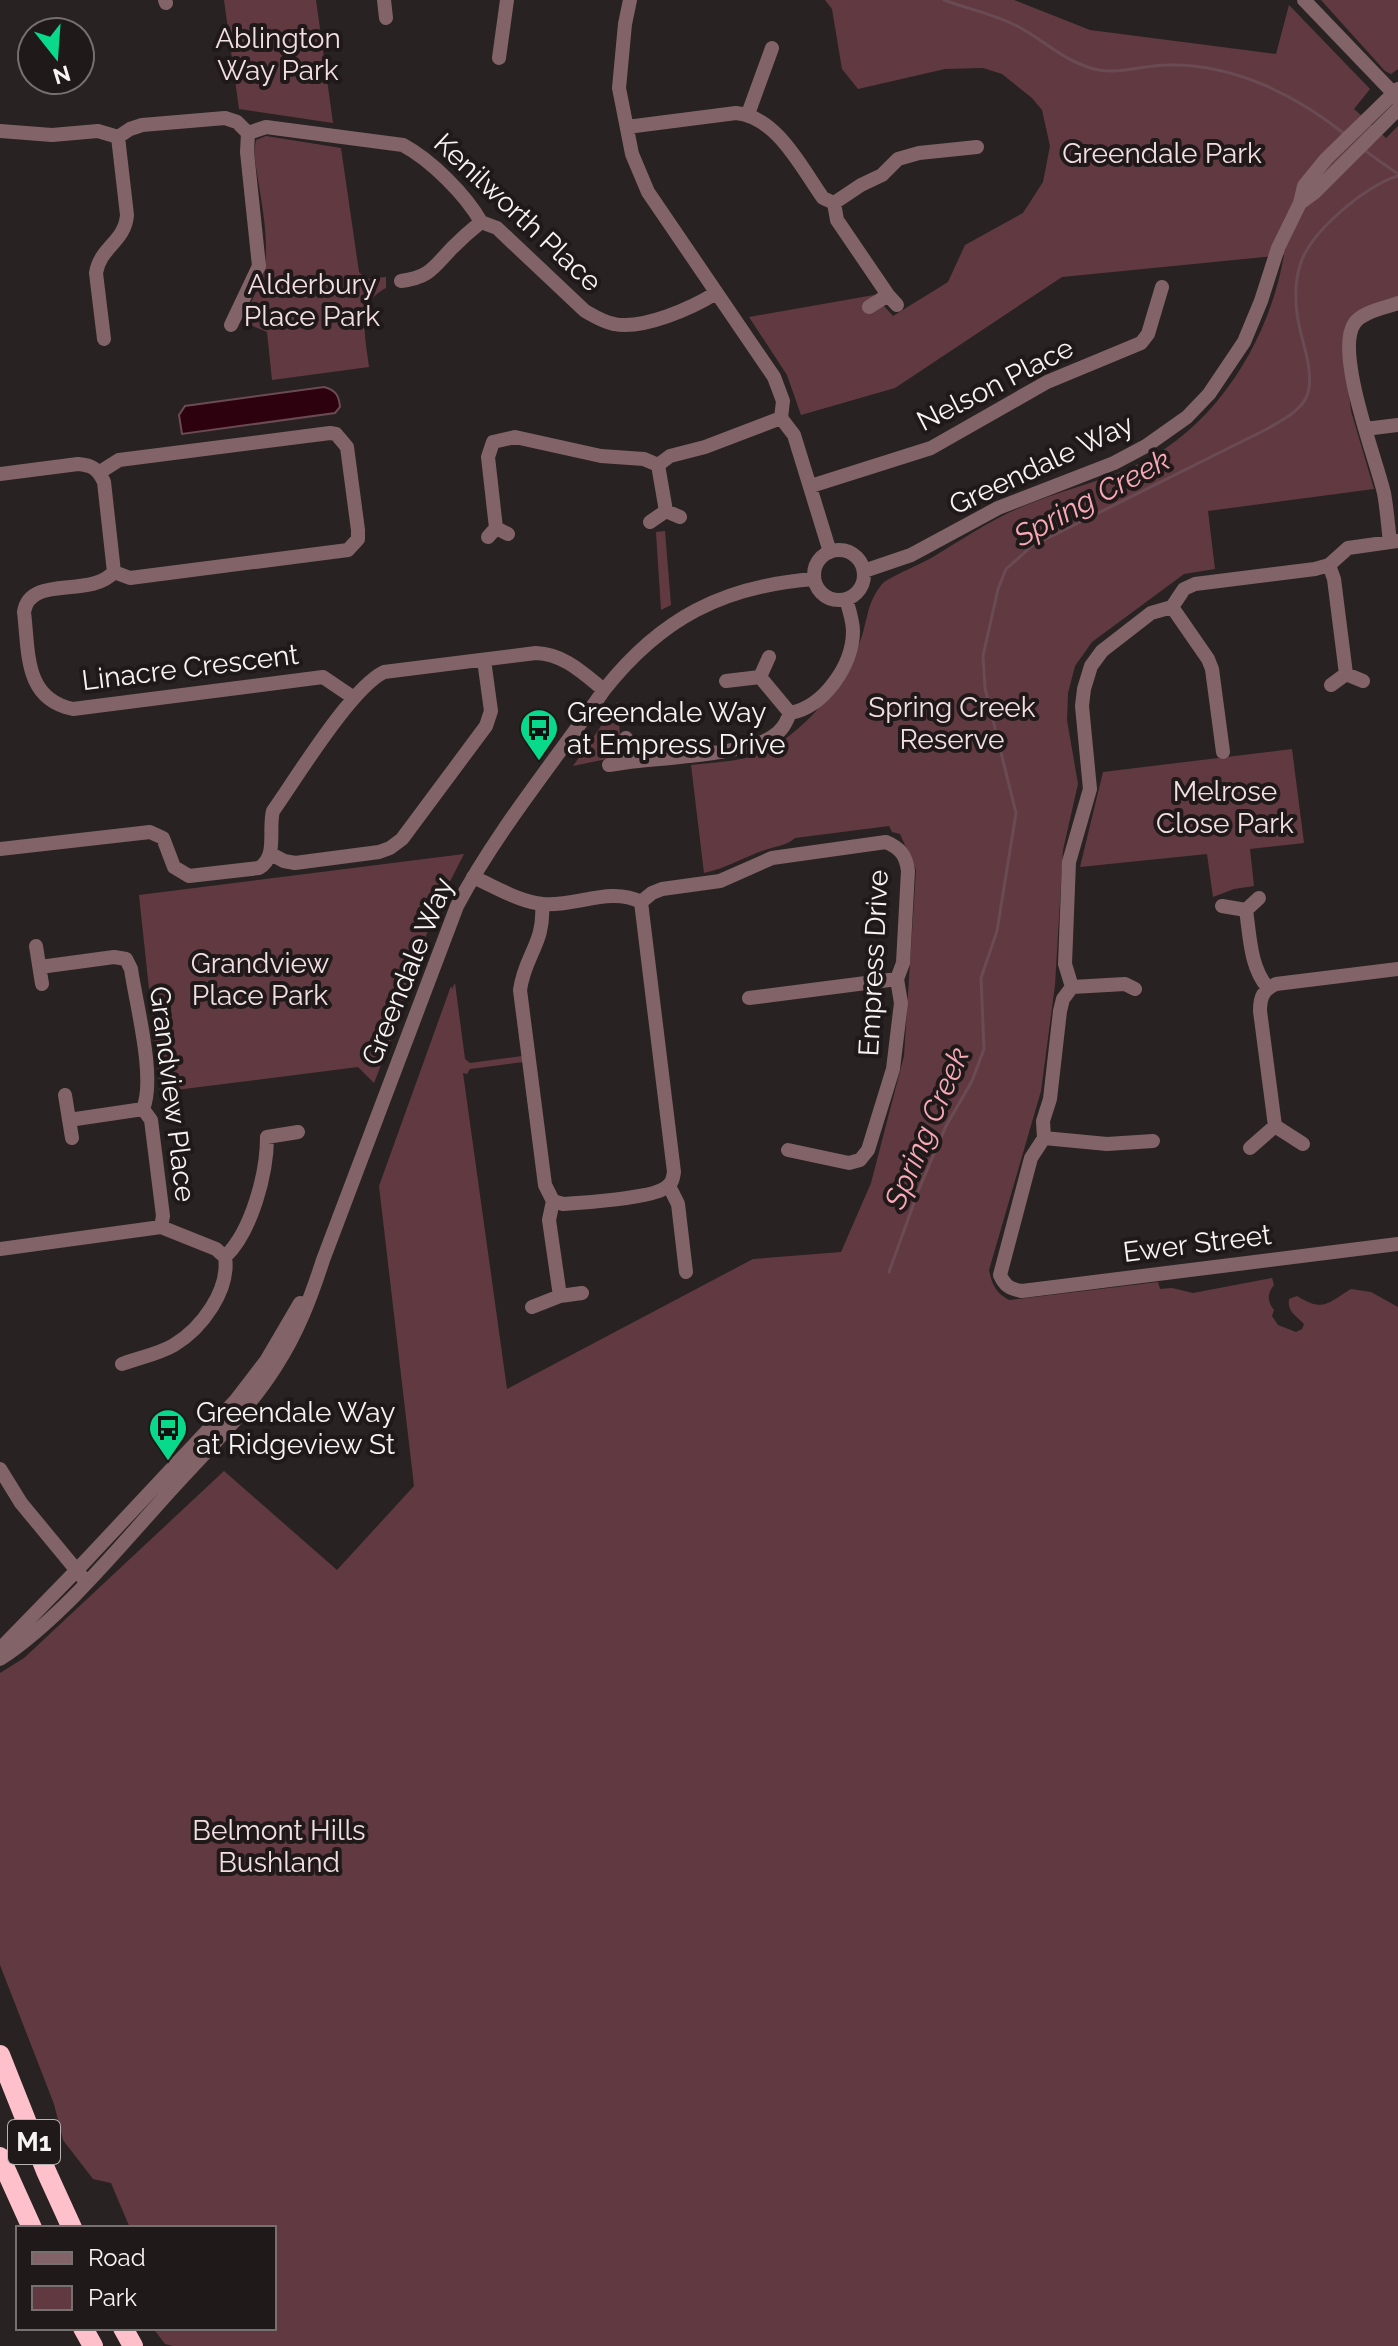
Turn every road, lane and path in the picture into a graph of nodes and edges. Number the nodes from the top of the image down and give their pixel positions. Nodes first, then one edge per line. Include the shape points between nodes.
1 (384, 0) edge
2 (507, 0) edge
3 (630, 0) edge
4 (1304, 0) edge
5 (386, 18) dead end
6 (772, 48) dead end
7 (499, 58) dead end
8 (1396, 93) edge
9 (1398, 109) edge
10 (748, 114) junction
11 (627, 127) junction
12 (0, 131) edge
13 (1364, 132) junction
14 (248, 133) junction
15 (118, 137) junction
16 (977, 147) dead end
17 (834, 203) junction
18 (481, 222) junction
19 (401, 281) dead end
20 (1162, 287) dead end
21 (716, 293) junction
22 (1398, 303) edge
23 (869, 307) dead end
24 (231, 325) dead end
25 (104, 339) dead end
26 (781, 418) junction
27 (1398, 425) edge
28 (1365, 429) junction
29 (658, 465) junction
30 (100, 472) junction
31 (0, 474) edge
32 (811, 486) junction
33 (650, 522) dead end
34 (497, 533) dead end
35 (1394, 542) edge
36 (830, 552) junction
37 (1329, 565) junction
38 (864, 571) junction
39 (114, 572) junction
40 (814, 579) junction
41 (846, 599) junction
42 (1172, 607) junction
43 (769, 657) dead end
44 (484, 660) junction
45 (1346, 674) junction
46 (760, 677) junction
47 (726, 681) dead end
48 (1363, 681) dead end
49 (1331, 685) dead end
50 (604, 690) junction
51 (354, 698) junction
52 (790, 713) junction
53 (626, 738) dead end
54 (1223, 752) dead end
55 (629, 762) junction
56 (609, 765) dead end
57 (0, 849) edge
58 (271, 854) junction
59 (473, 877) junction
60 (1259, 898) dead end
61 (641, 902) junction
62 (542, 904) junction
63 (1222, 906) dead end
64 (1246, 910) junction
65 (36, 946) dead end
66 (40, 967) junction
67 (1398, 969) edge
68 (897, 979) junction
69 (42, 984) dead end
70 (1072, 987) junction
71 (1268, 988) junction
72 (1135, 989) dead end
73 (749, 998) dead end
74 (65, 1095) dead end
75 (143, 1109) junction
76 (69, 1120) junction
77 (1275, 1126) junction
78 (298, 1132) dead end
79 (72, 1138) dead end
80 (1044, 1138) junction
81 (1153, 1141) dead end
82 (1303, 1144) dead end
83 (1250, 1148) dead end
84 (788, 1150) dead end
85 (669, 1186) junction
86 (553, 1201) junction
87 (161, 1227) junction
88 (1398, 1244) edge
89 (0, 1249) edge
90 (225, 1257) junction
91 (686, 1272) dead end
92 (582, 1293) dead end
93 (560, 1296) junction
94 (532, 1307) dead end
95 (122, 1364) dead end
96 (0, 1469) edge
97 (81, 1576) junction
98 (0, 1649) edge
99 (0, 1659) edge
100 (0, 2055) edge
101 (0, 2157) edge
102 (31, 2226) edge
103 (71, 2226) edge

1 - 5 street
2 - 7 street
3 - 11 street via 619,88
4 - 8 street
6 - 10 street
8 - 13 street, Greendale Way
9 - 13 street, Greendale Way
10 - 11 street
10 - 17 street via 778,135 823,198
11 - 21 street via 648,192
12 - 15 street, Kenilworth Place via 98,131
13 - 38 street, Greendale Way via 1304,186 1244,342 1187,417 1114,463 998,508 922,549
14 - 15 street, Kenilworth Place via 225,118 142,125
14 - 18 street, Kenilworth Place via 266,127 403,145 471,203
14 - 24 street via 259,266
15 - 25 street via 127,215 126,227 98,262
16 - 17 street via 898,159 882,175
17 - 23 street via 837,220 892,300
18 - 19 street via 435,269
18 - 21 street, Kenilworth Place via 497,228 585,311 615,325 693,307
20 - 32 street, Nelson Place via 1141,343 1047,382 931,448
21 - 26 street via 774,377 783,401
22 - 28 street via 1356,320 1351,329 1355,398
26 - 29 street via 670,456
26 - 32 street via 794,435
27 - 28 street
28 - 35 street
29 - 33 street via 673,514
29 - 34 street via 515,437 493,442 488,457
30 - 31 street via 78,464
30 - 39 street
30 - 39 street via 119,460 330,433 347,447 358,530 358,539 348,550 130,578
32 - 36 street
35 - 37 street via 1348,548
36 - 38 street via 852,553
36 - 40 street via 817,563
37 - 42 street via 1195,584 1184,589
37 - 45 street
38 - 41 street via 862,585
39 - 51 street, Linacre Crescent via 98,584 43,590 25,602 33,679 51,702 73,709 323,677
40 - 41 street via 822,594
40 - 50 street, Greendale Way via 756,586 700,607 656,635
41 - 52 street via 853,630 837,677 820,699
42 - 54 street via 1208,659 1211,718
42 - 70 street via 1151,613 1102,651 1084,689 1090,789 1069,862 1065,964
43 - 46 street
44 - 50 street via 550,653
44 - 51 street via 384,672
44 - 58 street via 491,711 486,726 402,839 379,852 295,863
45 - 48 street
45 - 49 street
46 - 47 street
46 - 52 street
50 - 59 street, Greendale Way
51 - 58 street via 273,811
52 - 55 street via 784,727 760,743
53 - 55 street
55 - 56 street
57 - 58 street via 150,832 163,838 174,867 189,876 259,868
59 - 62 street
59 - 97 street, Greendale Way via 438,951 323,1260 247,1387
60 - 64 street
61 - 62 street via 622,894
61 - 68 street, Empress Drive via 662,889 720,881 772,858 886,842 903,853 908,871 903,963
61 - 85 street via 674,1172
62 - 86 street via 543,930 520,990 545,1185
63 - 64 street
64 - 71 street via 1255,966
65 - 66 street
66 - 69 street
66 - 75 street, Grandview Place via 126,959 147,1072
67 - 71 street
68 - 73 street
68 - 84 street, Empress Drive via 901,1003 893,1069 865,1156 849,1163
70 - 72 street via 1125,984
70 - 80 street via 1060,1011
71 - 77 street via 1260,998 1260,1011
74 - 76 street
75 - 76 street
75 - 87 street, Grandview Place via 151,1120
76 - 79 street
77 - 82 street
77 - 83 street
78 - 90 street via 267,1137 265,1175 235,1248
80 - 81 street via 1107,1144
80 - 88 street, Ewer Street via 1031,1158 1000,1267 1004,1284 1012,1289
85 - 86 street via 655,1193 572,1204
85 - 91 street via 678,1204
86 - 93 street via 549,1220
87 - 89 street
87 - 90 street
90 - 95 street via 226,1276 205,1317 174,1345
92 - 93 street
93 - 94 street
96 - 97 street
97 - 98 street, Greendale Way
97 - 99 street, Greendale Way via 34,1631
100 - 103 highway, M1
101 - 102 highway, M1

